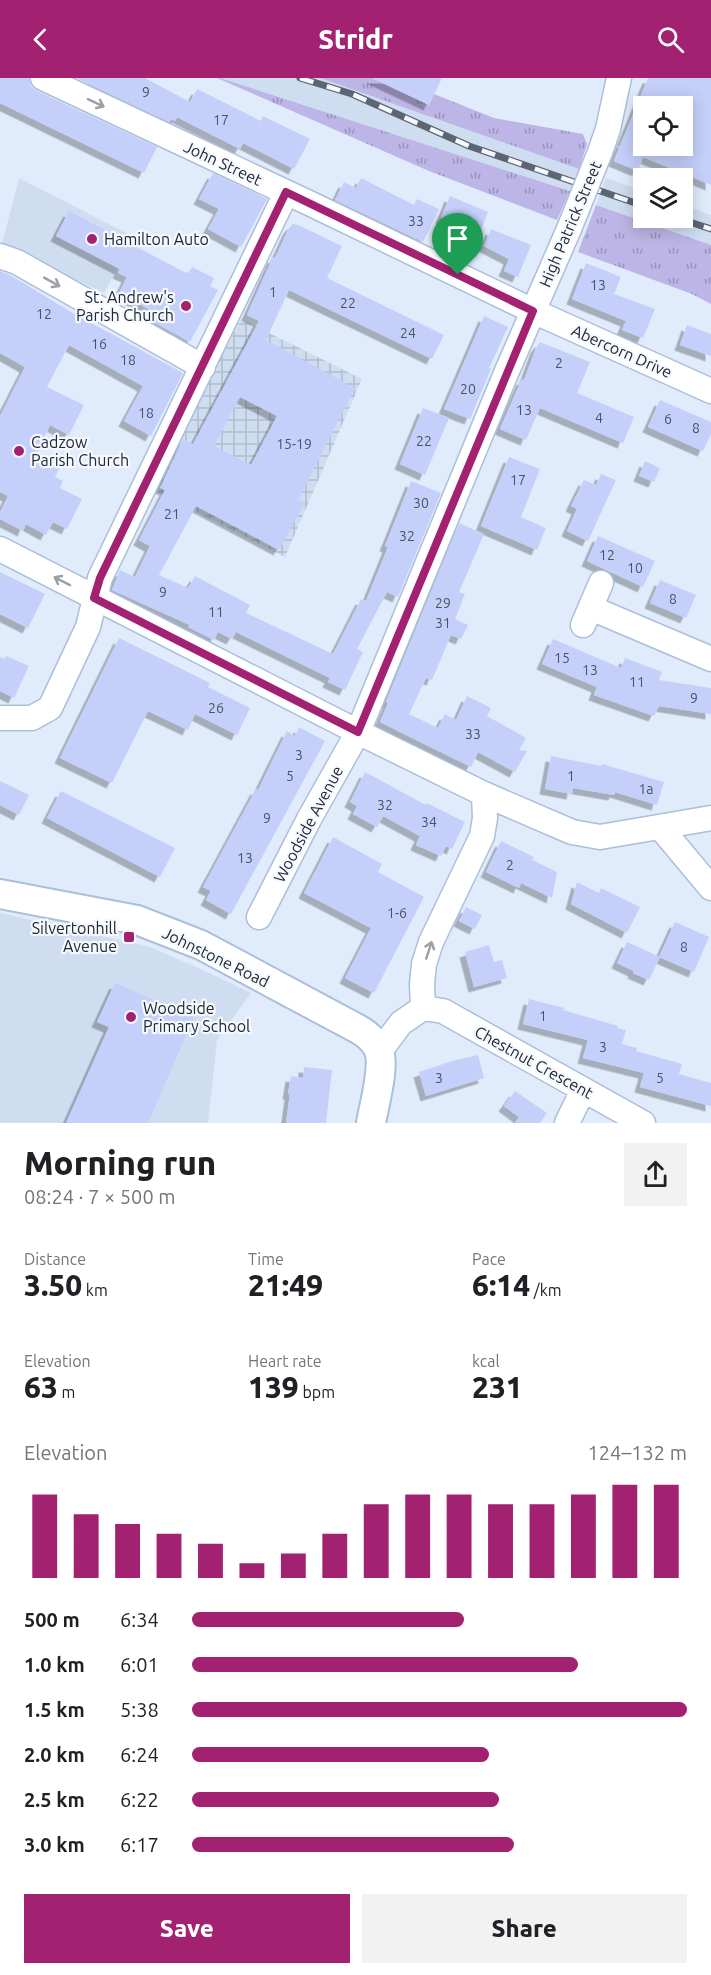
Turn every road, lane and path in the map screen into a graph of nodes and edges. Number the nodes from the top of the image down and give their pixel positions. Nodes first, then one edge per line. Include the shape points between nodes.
1 (43, 78) edge
2 (619, 78) edge
3 (286, 192) junction
4 (0, 256) edge
5 (533, 311) junction
6 (203, 367) junction
7 (711, 391) edge
8 (0, 549) edge
9 (601, 583) dead end
10 (94, 598) junction
11 (711, 659) edge
12 (0, 718) edge
13 (358, 732) junction
14 (484, 794) junction
15 (711, 818) edge
16 (660, 827) junction
17 (711, 888) edge
18 (0, 894) edge
19 (259, 916) dead end
20 (423, 1008) junction
21 (380, 1051) junction
22 (583, 1090) junction
23 (371, 1123) edge
24 (567, 1123) edge
25 (643, 1123) edge

1 -> 3 street, John Street
2 - 5 street, High Patrick Street, bridge via 600,152
3 - 5 street, John Street
3 - 6 street
4 -> 6 street
5 - 7 street, Abercorn Drive
5 - 13 street, High Patrick Street
6 - 10 street via 100,578
10 -> 8 street
9 - 11 street via 587,616
10 - 12 street via 88,627 50,708 32,718
10 - 13 street
13 - 14 street
13 - 19 street, Woodside Avenue
14 - 16 street via 572,831 600,837
20 -> 14 street via 424,964 482,836
15 - 16 street
16 - 17 street
18 - 21 street, Johnstone Road via 137,920 201,945 358,1029
20 - 21 street via 401,1023
20 - 22 street, Chestnut Crescent via 443,1011
21 - 23 street
22 - 24 street
22 - 25 street, Chestnut Crescent

